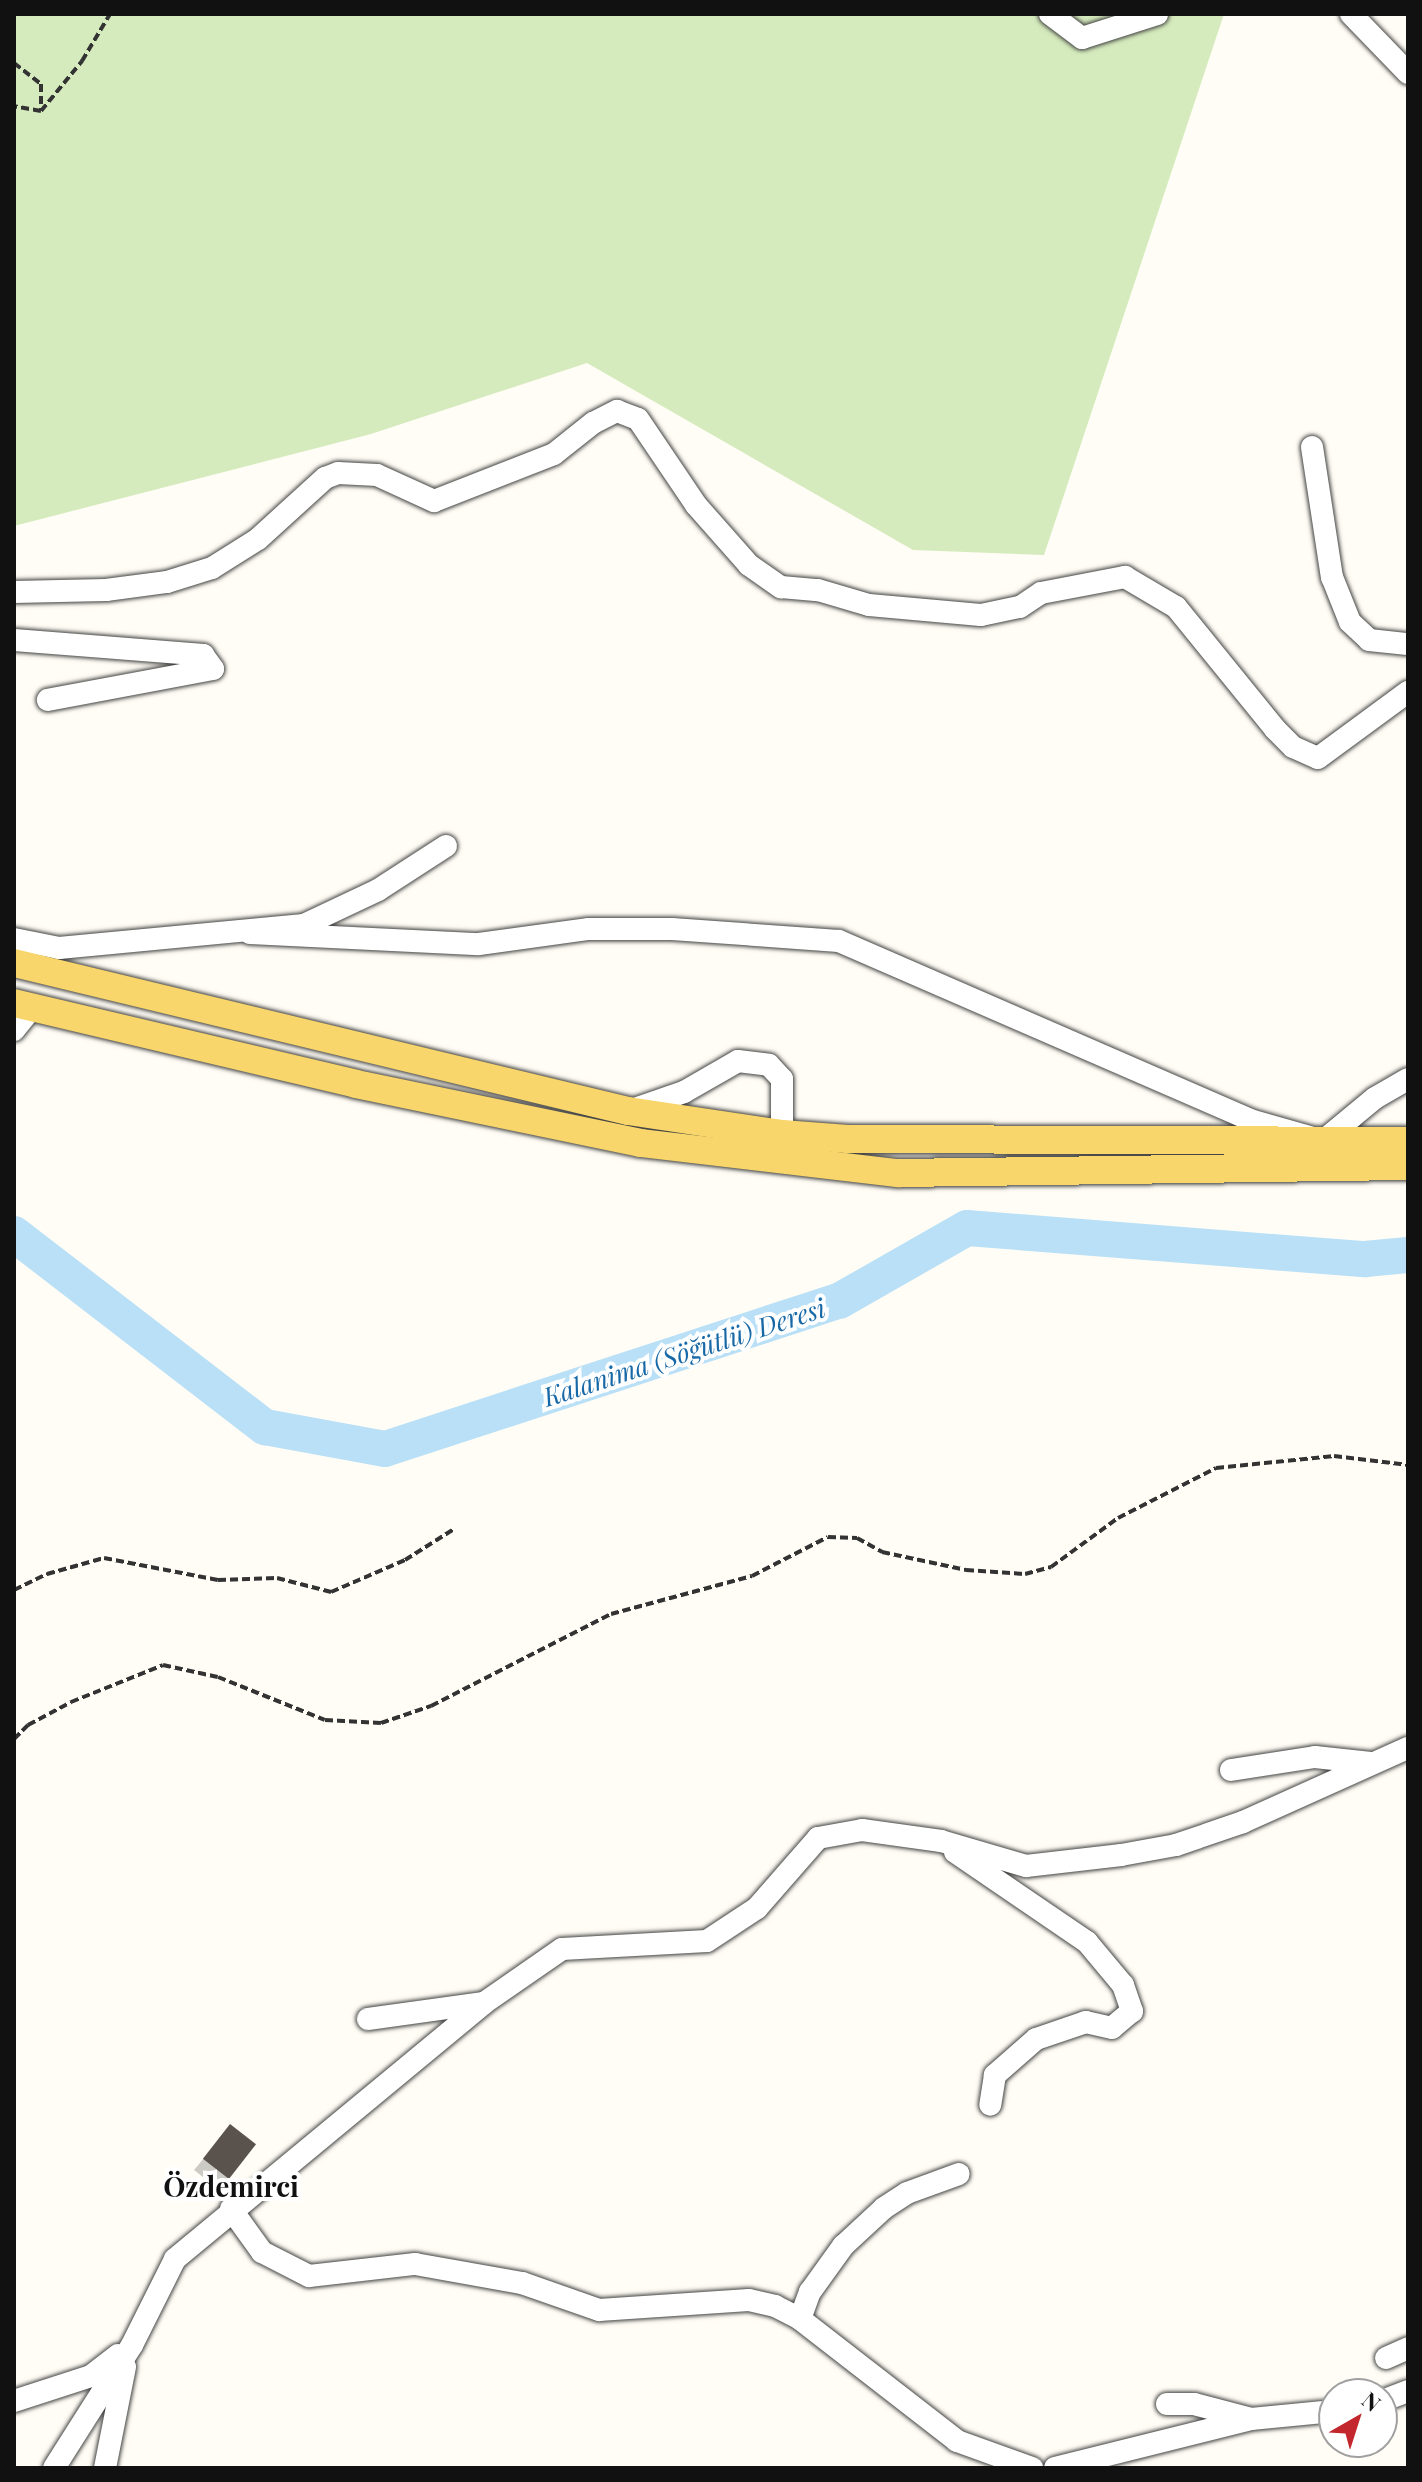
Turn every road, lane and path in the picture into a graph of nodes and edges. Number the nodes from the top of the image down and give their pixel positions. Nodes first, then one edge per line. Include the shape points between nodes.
1 (110, 14) edge
2 (1050, 14) edge
3 (1157, 14) edge
4 (1351, 14) edge
5 (14, 63) edge
6 (1408, 73) edge
7 (14, 106) edge
8 (41, 111) junction
9 (1312, 447) dead end
10 (14, 592) edge
11 (14, 640) edge
12 (1408, 644) edge
13 (1408, 692) edge
14 (48, 700) dead end
15 (446, 846) dead end
16 (250, 933) junction
17 (14, 939) edge
18 (14, 963) edge
19 (23, 1005) edge
20 (14, 1030) edge
21 (1408, 1079) edge
22 (628, 1111) junction
23 (782, 1134) junction
24 (1323, 1141) junction
25 (1408, 1141) edge
26 (1408, 1166) edge
27 (1408, 1465) edge
28 (454, 1529) dead end
29 (14, 1590) edge
30 (14, 1739) edge
31 (1408, 1748) edge
32 (1371, 1763) junction
33 (1231, 1770) dead end
34 (941, 1841) junction
35 (484, 2003) junction
36 (368, 2019) dead end
37 (990, 2105) dead end
38 (959, 2174) dead end
39 (231, 2209) junction
40 (800, 2319) junction
41 (132, 2345) junction
42 (1408, 2348) edge
43 (1386, 2358) dead end
44 (14, 2401) edge
45 (1167, 2404) dead end
46 (1318, 2413) edge
47 (1251, 2419) junction
48 (54, 2468) edge
49 (105, 2468) edge
50 (1032, 2468) edge
51 (1055, 2468) edge

1 - 8 path via 82,61
2 - 3 street via 1082,38
4 - 6 street
5 - 8 path via 41,84
7 - 8 path
9 - 12 street via 1332,577 1350,622 1369,640
10 - 13 street via 106,590 167,582 224,560 338,473 377,475 434,501 554,454 617,411 638,419 696,505 749,565 781,587 818,590 869,605 981,615 1020,607 1041,593 1125,577 1176,607 1275,729 1293,747 1318,758
11 - 14 street via 203,655 213,669
15 - 16 street via 343,908 304,925
16 - 17 street via 113,939 59,948
16 - 24 street via 479,944 589,929 827,938 1250,1120
18 - 22 main road
19 - 20 street
19 - 26 main road via 356,1084 626,1140 777,1159 898,1173
21 - 24 street via 1375,1098
22 - 23 main road
22 - 23 street via 684,1092 738,1061 769,1065 782,1079
23 - 24 main road via 848,1139
24 - 25 main road
27 - 30 path via 1334,1456 1216,1468 1118,1518 1051,1567 1025,1574 966,1570 882,1552 857,1538 828,1537 752,1576 611,1614 444,1701 381,1723 325,1720 218,1677 163,1665 71,1702 28,1725
28 - 29 path via 405,1560 331,1592 277,1578 218,1580 104,1558
31 - 32 street
32 - 33 street via 1315,1757
32 - 34 street via 1243,1822 1176,1845 1121,1855 1026,1866
34 - 35 street via 862,1830 818,1838 757,1908 707,1941 562,1949
34 - 37 street via 1087,1942 1123,1985 1132,2011 1112,2028 1086,2022 1036,2039 995,2075
35 - 36 street
35 - 39 street via 405,2073
38 - 40 street via 907,2193 884,2208 843,2246 810,2292
39 - 40 street via 262,2252 309,2276 415,2264 522,2283 599,2310 749,2300
39 - 41 street via 175,2259
40 - 50 street via 957,2441
41 - 44 street via 91,2376
41 - 48 street
41 - 49 street via 114,2406
42 - 43 street
45 - 47 street via 1223,2409
46 - 47 street
47 - 51 street

